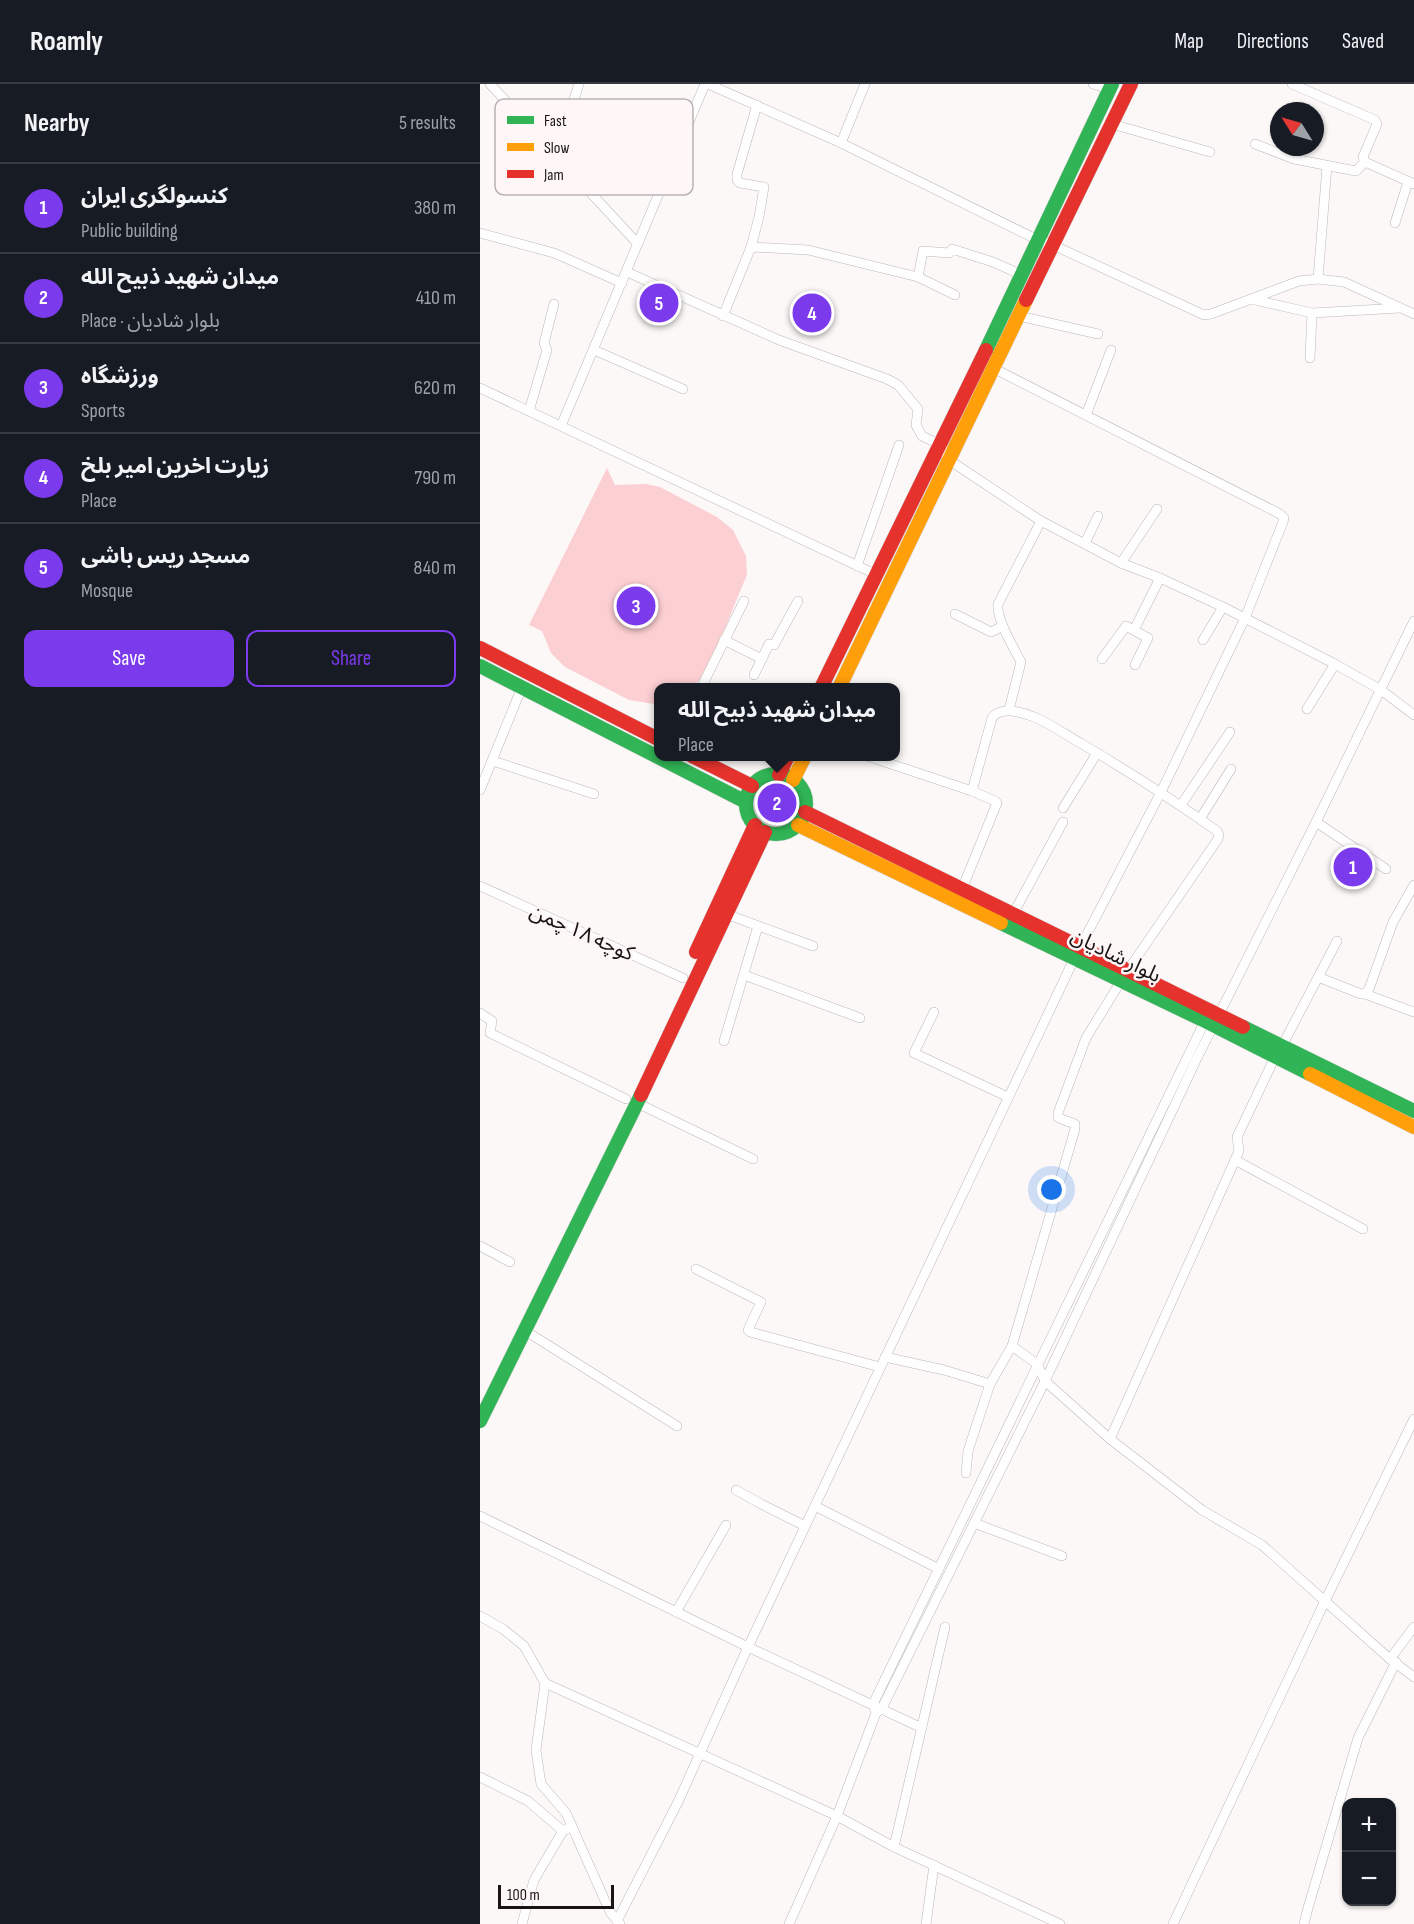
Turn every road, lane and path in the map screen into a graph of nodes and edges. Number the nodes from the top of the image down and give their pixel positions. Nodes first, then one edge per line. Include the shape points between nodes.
1 (490, 84) edge
2 (579, 84) edge
3 (707, 84) edge
4 (866, 84) edge
5 (1093, 84) edge
6 (1131, 84) edge
7 (1292, 84) edge
8 (1111, 87) edge
9 (504, 99) edge
10 (574, 99) edge
11 (757, 105) junction
12 (693, 116) edge
13 (1112, 124) junction
14 (842, 143) junction
15 (1255, 144) dead end
16 (1210, 152) dead end
17 (1365, 162) junction
18 (1327, 166) junction
19 (1411, 183) edge
20 (592, 195) edge
21 (659, 195) edge
22 (1395, 223) dead end
23 (480, 233) edge
24 (1038, 240) junction
25 (638, 244) junction
26 (1053, 245) junction
27 (751, 247) junction
28 (627, 272) junction
29 (1022, 275) junction
30 (918, 277) junction
31 (1318, 279) junction
32 (622, 283) junction
33 (955, 295) dead end
34 (1251, 299) junction
35 (554, 304) dead end
36 (1400, 308) junction
37 (1312, 313) junction
38 (1414, 314) edge
39 (723, 316) junction
40 (1018, 316) junction
41 (1098, 334) dead end
42 (594, 350) junction
43 (1111, 350) dead end
44 (1310, 358) dead end
45 (993, 368) junction
46 (480, 388) edge
47 (683, 389) dead end
48 (529, 411) junction
49 (1086, 416) junction
50 (561, 426) junction
51 (899, 445) dead end
52 (941, 445) junction
53 (949, 460) junction
54 (1157, 509) dead end
55 (1098, 516) dead end
56 (1041, 521) junction
57 (1084, 543) junction
58 (1121, 563) junction
59 (857, 566) junction
60 (877, 575) junction
61 (1160, 578) junction
62 (744, 601) dead end
63 (798, 601) dead end
64 (1223, 607) junction
65 (955, 614) dead end
66 (1245, 618) junction
67 (1414, 621) edge
68 (1003, 626) junction
69 (1134, 630) junction
70 (724, 640) junction
71 (1203, 640) dead end
72 (480, 648) edge
73 (762, 658) junction
74 (1102, 659) dead end
75 (1335, 664) junction
76 (1136, 665) dead end
77 (480, 666) edge
78 (754, 675) dead end
79 (703, 683) edge
80 (823, 683) edge
81 (841, 683) edge
82 (522, 687) junction
83 (1381, 690) junction
84 (1307, 709) dead end
85 (1009, 710) junction
86 (1414, 715) edge
87 (1230, 732) dead end
88 (654, 737) edge
89 (1097, 753) junction
90 (654, 755) edge
91 (493, 761) junction
92 (666, 761) edge
93 (702, 761) edge
94 (786, 761) edge
95 (802, 761) edge
96 (882, 761) edge
97 (1231, 769) dead end
98 (779, 775) junction
99 (793, 780) junction
100 (752, 786) junction
101 (480, 790) edge
102 (972, 791) junction
103 (1161, 792) junction
104 (594, 794) dead end
105 (746, 802) junction
106 (1181, 805) junction
107 (1063, 808) dead end
108 (805, 812) junction
109 (1200, 819) junction
110 (1064, 822) dead end
111 (1316, 822) junction
112 (798, 825) junction
113 (760, 829) junction
114 (1386, 869) dead end
115 (1414, 885) edge
116 (480, 886) edge
117 (962, 889) junction
118 (726, 914) junction
119 (1013, 914) junction
120 (759, 926) junction
121 (1337, 941) dead end
122 (813, 946) dead end
123 (1077, 953) junction
124 (744, 975) junction
125 (1124, 975) junction
126 (1318, 977) junction
127 (683, 978) junction
128 (1365, 994) junction
129 (934, 1012) dead end
130 (1414, 1012) edge
131 (480, 1013) edge
132 (860, 1018) dead end
133 (1212, 1021) junction
134 (724, 1041) dead end
135 (1279, 1052) junction
136 (1008, 1097) junction
137 (632, 1101) junction
138 (1414, 1111) edge
139 (1414, 1127) edge
140 (753, 1159) dead end
141 (1234, 1160) junction
142 (1363, 1229) dead end
143 (480, 1246) edge
144 (510, 1262) dead end
145 (696, 1269) dead end
146 (524, 1330) junction
147 (1012, 1346) junction
148 (885, 1358) junction
149 (1037, 1364) junction
150 (880, 1367) junction
151 (1045, 1381) junction
152 (990, 1384) junction
153 (480, 1396) edge
154 (1414, 1419) edge
155 (480, 1421) edge
156 (677, 1426) dead end
157 (1110, 1439) junction
158 (966, 1473) dead end
159 (736, 1490) dead end
160 (814, 1506) junction
161 (480, 1516) edge
162 (974, 1523) junction
163 (726, 1525) dead end
164 (805, 1526) junction
165 (1062, 1556) dead end
166 (939, 1569) junction
167 (1325, 1601) junction
168 (676, 1612) junction
169 (480, 1616) edge
170 (945, 1627) dead end
171 (1414, 1627) edge
172 (748, 1647) junction
173 (1393, 1661) junction
174 (1414, 1677) edge
175 (545, 1683) junction
176 (877, 1709) junction
177 (922, 1728) junction
178 (700, 1752) junction
179 (480, 1777) edge
180 (837, 1816) junction
181 (567, 1828) junction
182 (894, 1847) junction
183 (934, 1865) junction
184 (619, 1922) edge
185 (522, 1924) edge
186 (789, 1924) edge
187 (926, 1924) edge
188 (1060, 1924) edge
189 (1173, 1924) edge
190 (1305, 1924) edge

1 - 9 street
2 - 10 street
3 - 11 street
3 - 12 street
4 - 14 street
5 - 8 street
6 - 13 main road
7 - 17 street via 1377,122 1363,157
8 - 24 main road
11 - 14 street
11 - 27 street via 737,174 740,183 764,187
13 - 16 street
13 - 26 main road
14 - 24 street
15 - 18 street
17 - 18 street via 1356,171
17 - 19 street
18 - 31 street
19 - 22 street
20 - 25 street
21 - 25 street
23 - 32 street via 554,254
24 - 26 street
24 - 29 main road
25 - 28 street
26 - 34 street via 1204,315
26 - 40 main road
27 - 30 street via 808,250
27 - 39 street
28 - 32 street
28 - 39 street
29 - 30 street via 952,249 949,253 923,251
29 - 52 main road
30 - 33 street
31 - 34 street via 1299,281
31 - 36 street via 1344,282
32 - 42 street
34 - 37 street
35 - 48 street via 544,344 547,350
36 - 37 street
36 - 38 street
37 - 44 street
39 - 52 street via 887,379 918,409 916,425 922,436
40 - 41 street
40 - 45 main road
42 - 47 street
42 - 50 street
43 - 49 street
45 - 49 street
45 - 53 main road
46 - 48 street
48 - 50 street
49 - 66 street via 1284,518
50 - 59 street
51 - 59 street
52 - 53 street
52 - 60 main road
53 - 56 street
53 - 81 main road
54 - 58 street
55 - 57 street
56 - 57 street
56 - 68 street via 998,604
57 - 58 street
58 - 61 street
59 - 60 street
60 - 80 main road
61 - 64 street
61 - 69 street
62 - 70 street
63 - 73 street via 777,641 769,644
64 - 66 street
64 - 71 street
65 - 68 street via 991,632
66 - 75 street
66 - 103 street
67 - 83 street
68 - 85 street via 1021,662
69 - 74 street via 1126,626
69 - 76 street via 1148,638
70 - 73 street
70 - 79 street
72 - 88 main road
73 - 78 street
75 - 83 street
75 - 84 street
77 - 82 main road
82 - 90 main road
82 - 91 street
83 - 86 street
83 - 111 street
85 - 89 street via 1034,717
85 - 102 street via 992,718
87 - 106 street
89 - 103 street
89 - 107 street
91 - 101 street
91 - 104 street
92 - 105 main road
93 - 100 main road
94 - 98 main road
95 - 99 main road
96 - 102 street
97 - 109 street
98 - 99 main road
98 - 100 main road via 760,779
99 - 108 main road via 804,794
100 - 105 main road
102 - 117 street via 997,803
103 - 106 street
103 - 123 street
105 - 113 main road via 748,814
106 - 109 street
108 - 112 main road
108 - 117 main road, بلوار شادیان
109 - 125 street via 1217,831 1218,839
110 - 119 street
111 - 114 street
111 - 133 street
112 - 113 main road via 782,834
112 - 123 main road, بلوار شادیان
113 - 118 main road
113 - 127 main road
115 - 128 street via 1393,921
116 - 127 street, كوچه ١٨ چمن
117 - 119 main road, بلوار شادیان
118 - 120 street
118 - 137 main road
119 - 123 main road, بلوار شادیان
120 - 122 street
120 - 124 street
121 - 126 street
123 - 125 main road, بلوار شادیان
123 - 136 street
124 - 132 street
124 - 134 street
125 - 133 main road, بلوار شادیان
125 - 147 street via 1086,1038 1058,1113 1061,1119 1075,1124 1075,1129
126 - 128 street
126 - 135 street
127 - 137 main road
128 - 130 street
129 - 136 street via 914,1053
131 - 137 street via 492,1021 490,1033
133 - 135 main road, بلوار شادیان
133 - 149 street
133 - 151 street
135 - 138 main road, بلوار شادیان
135 - 139 main road, بلوار شادیان
135 - 141 street via 1237,1137 1240,1149
136 - 148 street
137 - 140 street
137 - 146 main road
137 - 153 main road
141 - 142 street
141 - 157 street
143 - 144 street
145 - 150 street via 760,1302 750,1332
146 - 155 main road
146 - 156 street
147 - 149 street
147 - 152 street
148 - 150 street
148 - 152 street
149 - 151 street
149 - 166 street
150 - 160 street
151 - 157 street
151 - 162 street
152 - 158 street via 968,1451
154 - 167 street
157 - 167 street via 1202,1510 1262,1545
159 - 164 street
160 - 164 street
160 - 166 street
161 - 168 street
162 - 165 street
162 - 176 street
163 - 168 street
164 - 172 street
166 - 176 street
167 - 173 street
167 - 189 street
168 - 172 street
169 - 175 street via 525,1646
170 - 177 street
171 - 173 street
172 - 176 street
172 - 178 street
173 - 174 street
173 - 190 street via 1358,1738
175 - 178 street
175 - 181 street via 536,1750 542,1784 566,1813
176 - 177 street
176 - 180 street
177 - 182 street
178 - 180 street
178 - 184 street
179 - 181 street via 528,1801
180 - 182 street
180 - 186 street
181 - 184 street via 610,1912
181 - 185 street via 534,1880
182 - 183 street
183 - 187 street
183 - 188 street

